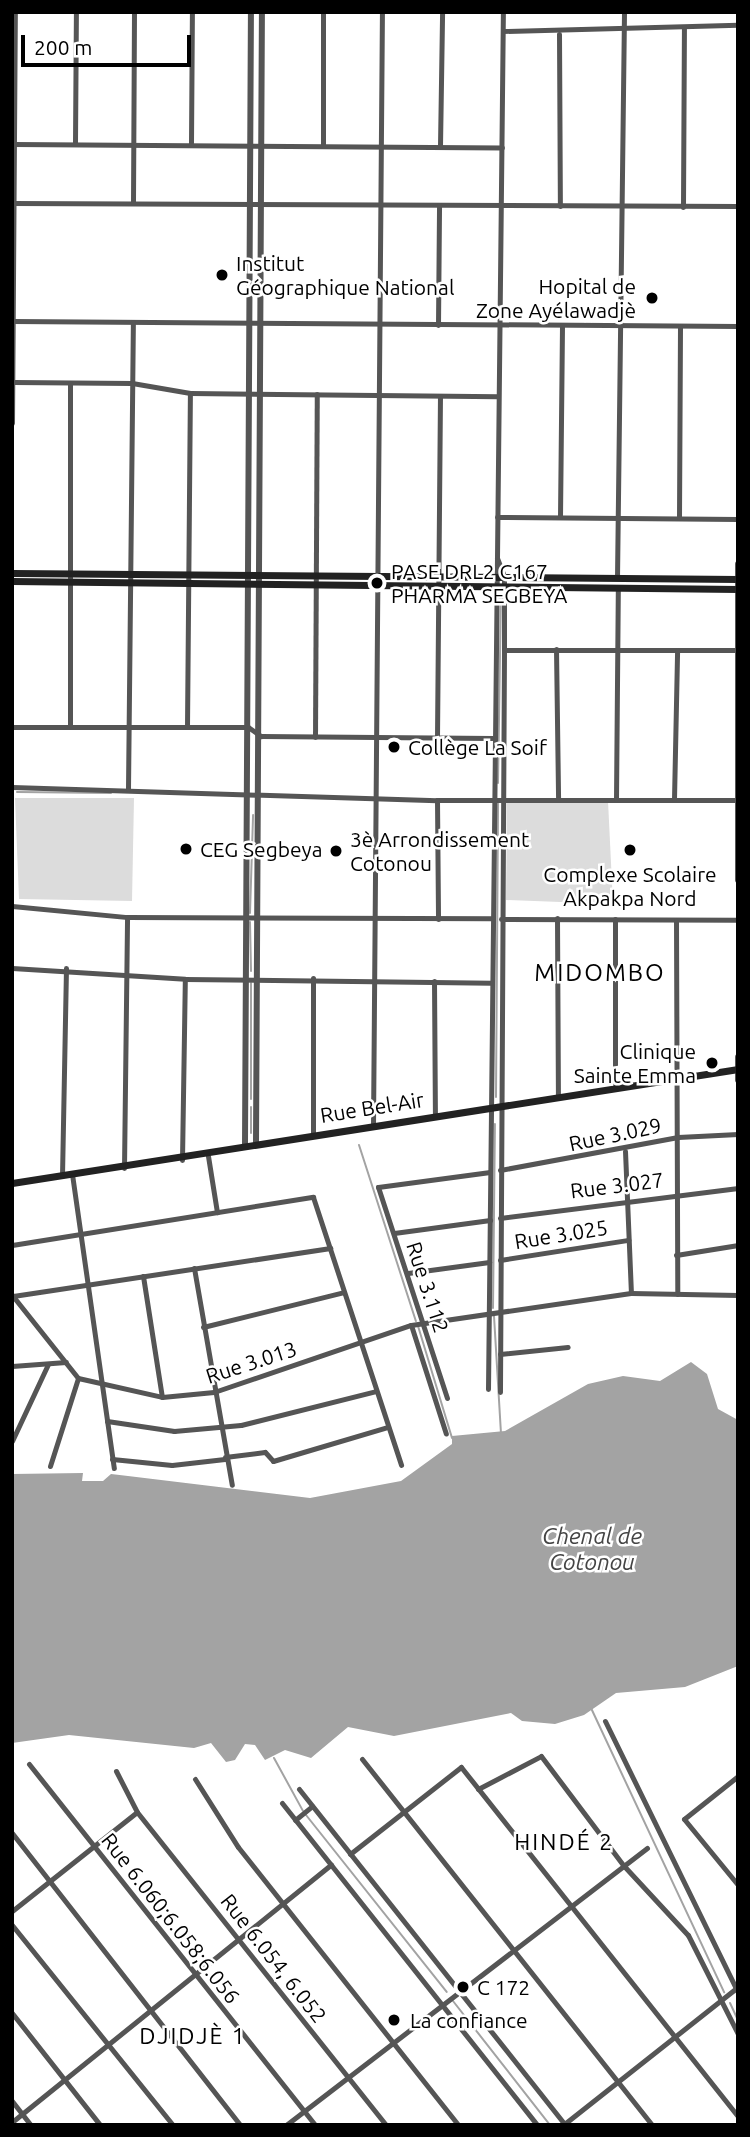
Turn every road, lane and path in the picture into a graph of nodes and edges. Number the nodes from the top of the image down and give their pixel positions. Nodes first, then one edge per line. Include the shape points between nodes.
1 (15, 12) edge
2 (76, 12) edge
3 (134, 12) edge
4 (192, 12) edge
5 (251, 12) edge
6 (262, 12) edge
7 (323, 12) edge
8 (382, 12) edge
9 (442, 12) edge
10 (503, 12) edge
11 (624, 12) edge
12 (738, 25) edge
13 (684, 27) junction
14 (624, 31) junction
15 (503, 32) junction
16 (559, 34) junction
17 (75, 143) junction
18 (134, 143) junction
19 (191, 143) junction
20 (250, 143) junction
21 (14, 144) junction
22 (260, 144) junction
23 (323, 144) junction
24 (381, 145) junction
25 (440, 146) junction
26 (502, 147) junction
27 (13, 203) edge
28 (133, 203) junction
29 (250, 204) junction
30 (260, 204) junction
31 (381, 205) junction
32 (439, 205) junction
33 (502, 206) junction
34 (560, 206) junction
35 (622, 206) junction
36 (738, 206) edge
37 (683, 207) junction
38 (13, 321) edge
39 (133, 322) junction
40 (250, 324) junction
41 (259, 324) junction
42 (380, 324) junction
43 (438, 324) junction
44 (501, 325) junction
45 (562, 325) junction
46 (621, 325) junction
47 (680, 326) junction
48 (738, 326) edge
49 (13, 382) edge
50 (70, 383) junction
51 (132, 383) junction
52 (190, 393) junction
53 (246, 393) junction
54 (259, 394) junction
55 (317, 394) junction
56 (379, 394) junction
57 (440, 396) junction
58 (498, 396) junction
59 (12, 423) edge
60 (497, 517) junction
61 (560, 517) junction
62 (618, 517) junction
63 (680, 518) junction
64 (738, 519) edge
65 (497, 558) junction
66 (738, 564) edge
67 (12, 573) edge
68 (71, 573) junction
69 (258, 575) junction
70 (318, 576) junction
71 (493, 576) junction
72 (504, 576) junction
73 (617, 578) junction
74 (128, 579) junction
75 (186, 579) junction
76 (246, 579) junction
77 (738, 579) edge
78 (437, 580) junction
79 (12, 581) edge
80 (378, 581) junction
81 (69, 582) junction
82 (257, 584) junction
83 (318, 586) junction
84 (494, 586) junction
85 (503, 586) junction
86 (618, 587) junction
87 (737, 589) edge
88 (556, 649) junction
89 (504, 650) junction
90 (619, 650) junction
91 (677, 650) junction
92 (735, 650) junction
93 (12, 727) edge
94 (70, 727) junction
95 (129, 727) junction
96 (187, 727) junction
97 (248, 727) junction
98 (261, 736) junction
99 (315, 737) junction
100 (377, 737) junction
101 (438, 738) junction
102 (492, 738) junction
103 (12, 787) edge
104 (128, 789) junction
105 (247, 792) junction
106 (260, 795) junction
107 (502, 797) junction
108 (377, 799) junction
109 (558, 799) junction
110 (616, 799) junction
111 (674, 799) junction
112 (437, 800) junction
113 (737, 800) edge
114 (493, 801) junction
115 (738, 880) edge
116 (12, 906) edge
117 (127, 917) junction
118 (245, 918) junction
119 (258, 918) junction
120 (493, 918) junction
121 (557, 918) junction
122 (376, 919) junction
123 (438, 919) junction
124 (501, 919) junction
125 (615, 919) junction
126 (676, 920) junction
127 (738, 920) edge
128 (12, 968) edge
129 (66, 968) junction
130 (125, 976) junction
131 (244, 978) junction
132 (258, 978) junction
133 (313, 978) junction
134 (375, 978) junction
135 (186, 979) junction
136 (434, 981) junction
137 (491, 983) junction
138 (738, 1057) edge
139 (738, 1069) edge
140 (678, 1078) junction
141 (738, 1080) edge
142 (615, 1088) junction
143 (558, 1096) junction
144 (495, 1106) junction
145 (435, 1115) junction
146 (373, 1126) junction
147 (313, 1133) junction
148 (738, 1134) edge
149 (678, 1136) junction
150 (257, 1143) junction
151 (245, 1145) junction
152 (625, 1151) junction
153 (208, 1156) junction
154 (182, 1160) junction
155 (124, 1168) junction
156 (500, 1170) junction
157 (490, 1171) junction
158 (72, 1174) junction
159 (62, 1176) junction
160 (12, 1183) edge
161 (738, 1188) edge
162 (675, 1194) junction
163 (626, 1199) junction
164 (217, 1212) junction
165 (500, 1218) junction
166 (490, 1220) junction
167 (394, 1233) junction
168 (81, 1234) junction
169 (628, 1240) junction
170 (12, 1245) edge
171 (738, 1245) edge
172 (330, 1248) junction
173 (676, 1255) junction
174 (500, 1260) junction
175 (489, 1262) junction
176 (194, 1268) junction
177 (408, 1273) junction
178 (143, 1276) junction
179 (88, 1284) junction
180 (344, 1292) junction
181 (631, 1293) junction
182 (677, 1294) junction
183 (13, 1295) edge
184 (738, 1295) edge
185 (500, 1312) junction
186 (489, 1314) junction
187 (423, 1323) junction
188 (411, 1325) junction
189 (203, 1326) junction
190 (361, 1342) junction
191 (568, 1347) dead end
192 (500, 1354) junction
193 (66, 1363) junction
194 (48, 1364) junction
195 (12, 1366) edge
196 (78, 1378) junction
197 (102, 1387) junction
198 (488, 1389) dead end
199 (376, 1391) junction
200 (214, 1392) junction
201 (500, 1392) dead end
202 (162, 1397) junction
203 (447, 1398) dead end
204 (107, 1421) junction
205 (219, 1427) junction
206 (388, 1427) junction
207 (446, 1434) dead end
208 (12, 1441) edge
209 (225, 1458) junction
210 (112, 1459) junction
211 (401, 1465) dead end
212 (50, 1466) dead end
213 (114, 1468) dead end
214 (232, 1485) dead end
215 (605, 1721) dead end
216 (362, 1759) dead end
217 (29, 1764) dead end
218 (116, 1771) dead end
219 (738, 1776) edge
220 (195, 1779) dead end
221 (299, 1789) dead end
222 (478, 1789) junction
223 (282, 1803) dead end
224 (310, 1808) junction
225 (137, 1812) junction
226 (404, 1812) junction
227 (295, 1820) junction
228 (12, 1833) edge
229 (94, 1846) junction
230 (647, 1848) dead end
231 (350, 1854) junction
232 (331, 1865) junction
233 (624, 1866) junction
234 (50, 1882) junction
235 (738, 1885) edge
236 (282, 1905) junction
237 (573, 1906) junction
238 (12, 1911) edge
239 (12, 1925) edge
240 (238, 1939) junction
241 (512, 1948) junction
242 (195, 1974) junction
243 (457, 1989) junction
244 (737, 1990) edge
245 (722, 2000) junction
246 (440, 2003) junction
247 (153, 2008) junction
248 (12, 2012) edge
249 (738, 2034) edge
250 (675, 2036) junction
251 (393, 2040) junction
252 (108, 2045) junction
253 (347, 2076) junction
254 (64, 2080) junction
255 (618, 2082) junction
256 (12, 2101) edge
257 (303, 2111) junction
258 (22, 2114) junction
259 (738, 2116) edge
260 (12, 2122) edge
261 (564, 2124) edge
262 (31, 2125) edge
263 (100, 2125) edge
264 (173, 2125) edge
265 (240, 2125) edge
266 (286, 2125) edge
267 (314, 2125) edge
268 (386, 2125) edge
269 (458, 2125) edge
270 (537, 2125) edge
271 (652, 2125) edge

1 - 21 street
2 - 17 street
3 - 18 street
4 - 19 street
5 - 20 street
6 - 22 street
7 - 23 street
8 - 24 street
9 - 25 street
10 - 15 street
11 - 14 street
12 - 13 street
13 - 14 street
13 - 37 street
14 - 16 street
14 - 35 street
15 - 16 street
15 - 26 street
16 - 34 street
17 - 18 street
17 - 21 street
18 - 19 street
18 - 28 street
19 - 20 street
20 - 22 street
20 - 29 street
21 - 27 street
22 - 23 street
22 - 30 street
23 - 24 street
24 - 25 street
24 - 31 street
25 - 26 street
26 - 33 street
27 - 28 street
27 - 38 street
28 - 29 street
29 - 30 street
29 - 40 street
30 - 31 street
30 - 41 street
31 - 32 street
31 - 42 street
32 - 33 street
32 - 43 street
33 - 34 street
33 - 44 street
34 - 35 street
35 - 37 street
35 - 46 street
36 - 37 street
38 - 39 street
38 - 49 street
39 - 40 street
39 - 51 street
40 - 41 street
40 - 53 street
41 - 42 street
41 - 54 street
42 - 43 street
42 - 56 street
43 - 44 street
44 - 45 street
44 - 58 street
45 - 46 street
45 - 61 street
46 - 47 street
46 - 62 street
47 - 48 street
47 - 63 street
49 - 50 street
49 - 59 street
50 - 51 street
50 - 68 street
51 - 52 street
51 - 74 street
52 - 53 street
52 - 75 street
53 - 54 street
53 - 76 street
54 - 55 street
54 - 69 street
55 - 56 street
55 - 70 street
56 - 57 street
56 - 80 street
57 - 58 street
57 - 78 street
58 - 60 street
60 - 61 street
60 - 65 street
61 - 62 street
62 - 63 street
62 - 73 street
63 - 64 street
65 - 71 street
65 - 72 street
66 - 77 street
67 - 68 main road
68 - 74 main road
68 - 81 street
69 - 70 main road
69 - 76 main road
69 - 82 street
70 - 80 main road
70 - 83 street
71 - 72 main road
71 - 78 main road
71 - 84 street
72 - 73 main road
72 - 85 street
73 - 77 main road
74 - 75 main road
74 - 81 main road
74 - 95 street
75 - 76 main road
75 - 96 street
76 - 82 main road
76 - 97 street
77 - 87 street
78 - 80 main road
78 - 84 main road
78 - 101 street
79 - 81 main road
80 - 83 main road
80 - 100 street
81 - 94 street
82 - 83 main road
82 - 98 street
83 - 99 street
84 - 85 main road
84 - 102 street
85 - 86 main road
85 - 89 street
86 - 87 main road
86 - 90 street
87 - 92 street
88 - 89 street
88 - 90 street
88 - 109 street
89 - 107 street
90 - 91 street
90 - 110 street
91 - 92 street
91 - 111 street
92 - 113 street
93 - 94 street
94 - 95 street
95 - 96 street
95 - 104 street
96 - 97 street
97 - 98 street
97 - 105 street
98 - 99 street
98 - 106 street
99 - 100 street
100 - 101 street
100 - 108 street
101 - 102 street
102 - 114 street
103 - 104 street
104 - 105 street
105 - 106 street
105 - 118 street
106 - 108 street
106 - 119 street
107 - 109 street
107 - 114 street
107 - 124 street
108 - 112 street
108 - 122 street
109 - 110 street
110 - 111 street
111 - 113 street
112 - 114 street
112 - 123 street
113 - 115 street
114 - 120 street
116 - 117 street
117 - 118 street
117 - 130 street
118 - 119 street
118 - 131 street
119 - 122 street
119 - 132 street
120 - 123 street
120 - 137 street
121 - 124 street
121 - 125 street
121 - 143 street
122 - 123 street
122 - 134 street
124 - 144 street
125 - 126 street
125 - 142 street
126 - 127 street
126 - 140 street
128 - 129 street
129 - 130 street
129 - 159 street
130 - 135 street
130 - 155 street
131 - 132 street
131 - 135 street
131 - 151 street
132 - 133 street
132 - 150 street
133 - 134 street
133 - 147 street
134 - 136 street
134 - 146 street
135 - 154 street
136 - 137 street
136 - 145 street
137 - 144 street
138 - 139 street
139 - 140 main road, Rue Bel-Air
139 - 141 street
140 - 142 main road, Rue Bel-Air
140 - 149 street
142 - 143 main road, Rue Bel-Air
143 - 144 main road, Rue Bel-Air
144 - 145 main road, Rue Bel-Air
144 - 156 street
144 - 157 street
145 - 146 main road, Rue Bel-Air
146 - 147 main road, Rue Bel-Air
147 - 150 main road, Rue Bel-Air
148 - 149 street, Rue 3.029
149 - 152 street, Rue 3.029
149 - 162 street
150 - 151 main road, Rue Bel-Air
151 - 153 main road, Rue Bel-Air
152 - 156 street, Rue 3.029
152 - 163 street
153 - 154 main road, Rue Bel-Air
153 - 164 street
154 - 155 main road, Rue Bel-Air
155 - 158 main road, Rue Bel-Air
156 - 165 street
157 - 166 street
157 - 167 street, Rue 3.112 via 378,1186
158 - 159 main road, Rue Bel-Air
158 - 168 street
159 - 160 main road, Rue Bel-Air
161 - 162 street, Rue 3.027
162 - 163 street, Rue 3.027
162 - 173 street
163 - 165 street, Rue 3.027
163 - 169 street
164 - 168 street
164 - 172 street via 313,1197
165 - 174 street
166 - 167 street
166 - 175 street
167 - 177 street, Rue 3.112
168 - 170 street
168 - 179 street
169 - 174 street, Rue 3.025
169 - 181 street
171 - 173 street
172 - 176 street
172 - 180 street
173 - 182 street
174 - 185 street
175 - 177 street, Rue 3.025
175 - 186 street
176 - 178 street
176 - 189 street
177 - 187 street, Rue 3.112
178 - 179 street
178 - 202 street
179 - 183 street
179 - 197 street
180 - 189 street
180 - 190 street
181 - 182 street, Rue 3.013
181 - 185 street, Rue 3.013
182 - 184 street, Rue 3.013
183 - 193 street
185 - 186 street, Rue 3.013
185 - 192 street
186 - 187 street, Rue 3.013
186 - 198 street
187 - 188 street, Rue 3.013
187 - 203 street, Rue 3.112
188 - 190 street, Rue 3.013
188 - 207 street, Rue 3.112
189 - 200 street
190 - 199 street
190 - 200 street, Rue 3.013
191 - 192 street
192 - 201 street
193 - 194 street
193 - 196 street
194 - 195 street
194 - 208 street
196 - 197 street, Rue 3.013
196 - 212 street
197 - 202 street, Rue 3.013
197 - 204 street
199 - 205 street
199 - 206 street
200 - 202 street, Rue 3.013
200 - 205 street
204 - 205 street via 174,1431
204 - 210 street
205 - 209 street
206 - 209 street via 272,1461 265,1452
206 - 211 street
209 - 210 street via 172,1465
209 - 214 street
210 - 213 street
215 - 244 street
216 - 226 street
217 - 229 street, Rue 6.060;6.058;6.056
218 - 225 street, Rue 6.054, 6.052
219 - 235 street via 684,1819
220 - 236 street
221 - 224 street
222 - 226 street via 461,1767
222 - 233 street via 541,1756
222 - 237 street
223 - 227 street
224 - 227 street
224 - 231 street
225 - 229 street
225 - 240 street, Rue 6.054, 6.052
226 - 231 street
226 - 241 street
227 - 232 street
228 - 234 street
229 - 234 street
229 - 242 street, Rue 6.060;6.058;6.056
230 - 233 street
231 - 243 street
232 - 236 street
232 - 246 street
233 - 237 street
233 - 245 street via 688,1935
234 - 238 street
234 - 247 street
236 - 240 street
236 - 251 street
237 - 241 street
237 - 250 street
239 - 252 street
240 - 242 street
240 - 253 street, Rue 6.054, 6.052
241 - 243 street
241 - 255 street
242 - 247 street
242 - 257 street, Rue 6.060;6.058;6.056
243 - 246 street
243 - 261 street
244 - 245 street
245 - 249 street
245 - 250 street
246 - 251 street
246 - 270 street
247 - 252 street
247 - 265 street
248 - 254 street
250 - 255 street
250 - 259 street
251 - 253 street
251 - 269 street
252 - 254 street
252 - 264 street
253 - 257 street
253 - 268 street, Rue 6.054, 6.052
254 - 258 street
254 - 263 street
255 - 261 street
255 - 271 street
256 - 258 street
257 - 266 street
257 - 267 street, Rue 6.060;6.058;6.056
258 - 260 street
258 - 262 street

